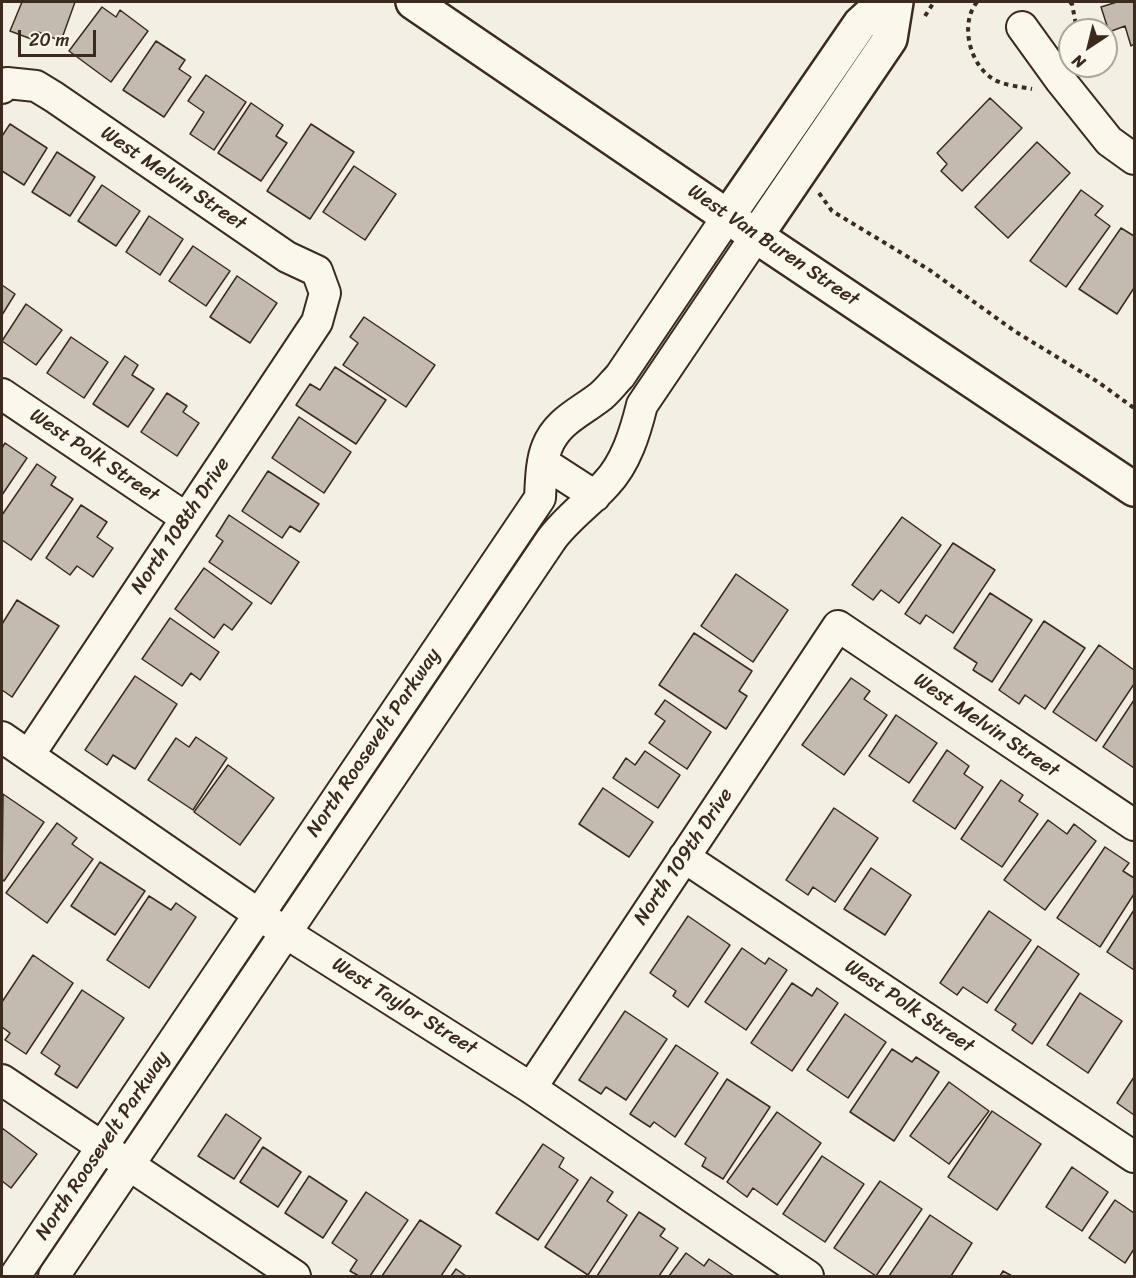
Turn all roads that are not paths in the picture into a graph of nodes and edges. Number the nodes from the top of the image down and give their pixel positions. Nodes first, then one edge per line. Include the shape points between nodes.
1 (413, 2) edge
2 (884, 2) edge
3 (896, 2) edge
4 (1023, 27) dead end
5 (4, 85) edge
6 (1134, 159) edge
7 (728, 216) junction
8 (756, 236) junction
9 (325, 293) joint
10 (2, 394) edge
11 (544, 463) junction
12 (1134, 489) edge
13 (595, 496) junction
14 (186, 518) junction
15 (477, 590) junction
16 (505, 608) junction
17 (838, 626) joint
18 (2, 737) edge
19 (29, 755) junction
20 (1134, 825) edge
21 (684, 857) junction
22 (259, 914) junction
23 (286, 933) junction
24 (2, 1080) edge
25 (531, 1088) junction
26 (101, 1148) junction
27 (1134, 1157) edge
28 (128, 1166) junction
29 (15, 1276) edge
30 (54, 1276) edge
31 (295, 1276) edge
32 (808, 1276) edge

1 - 7 main road, West Van Buren Street
2 - 7 main road via 860,24
3 - 8 main road via 890,39
4 - 6 street via 1109,141
5 - 9 street, West Melvin Street via 36,86 54,97 287,256 317,271
7 - 8 main road, West Van Buren Street
7 - 11 street, North Roosevelt Parkway via 620,376 600,397 556,430
8 - 12 main road, West Van Buren Street
8 - 13 street, North Roosevelt Parkway via 642,405 623,460
9 - 14 street, North 108th Drive via 317,322
10 - 14 street, West Polk Street
11 - 13 street
11 - 15 street, North Roosevelt Parkway via 540,498
13 - 16 street, North Roosevelt Parkway via 556,533
14 - 19 street, North 108th Drive
15 - 16 street
15 - 22 street, North Roosevelt Parkway
16 - 23 street, North Roosevelt Parkway
17 - 20 street, West Melvin Street
17 - 21 street, North 109th Drive
18 - 19 street, West Taylor Street
19 - 22 street, West Taylor Street
21 - 25 street, North 109th Drive
21 - 27 street, West Polk Street
22 - 23 street, West Taylor Street
22 - 26 street, North Roosevelt Parkway
23 - 25 street, West Taylor Street
23 - 28 street, North Roosevelt Parkway
24 - 26 street
25 - 32 street, West Taylor Street
26 - 28 street
26 - 29 street, North Roosevelt Parkway
28 - 30 street, North Roosevelt Parkway
28 - 31 street

